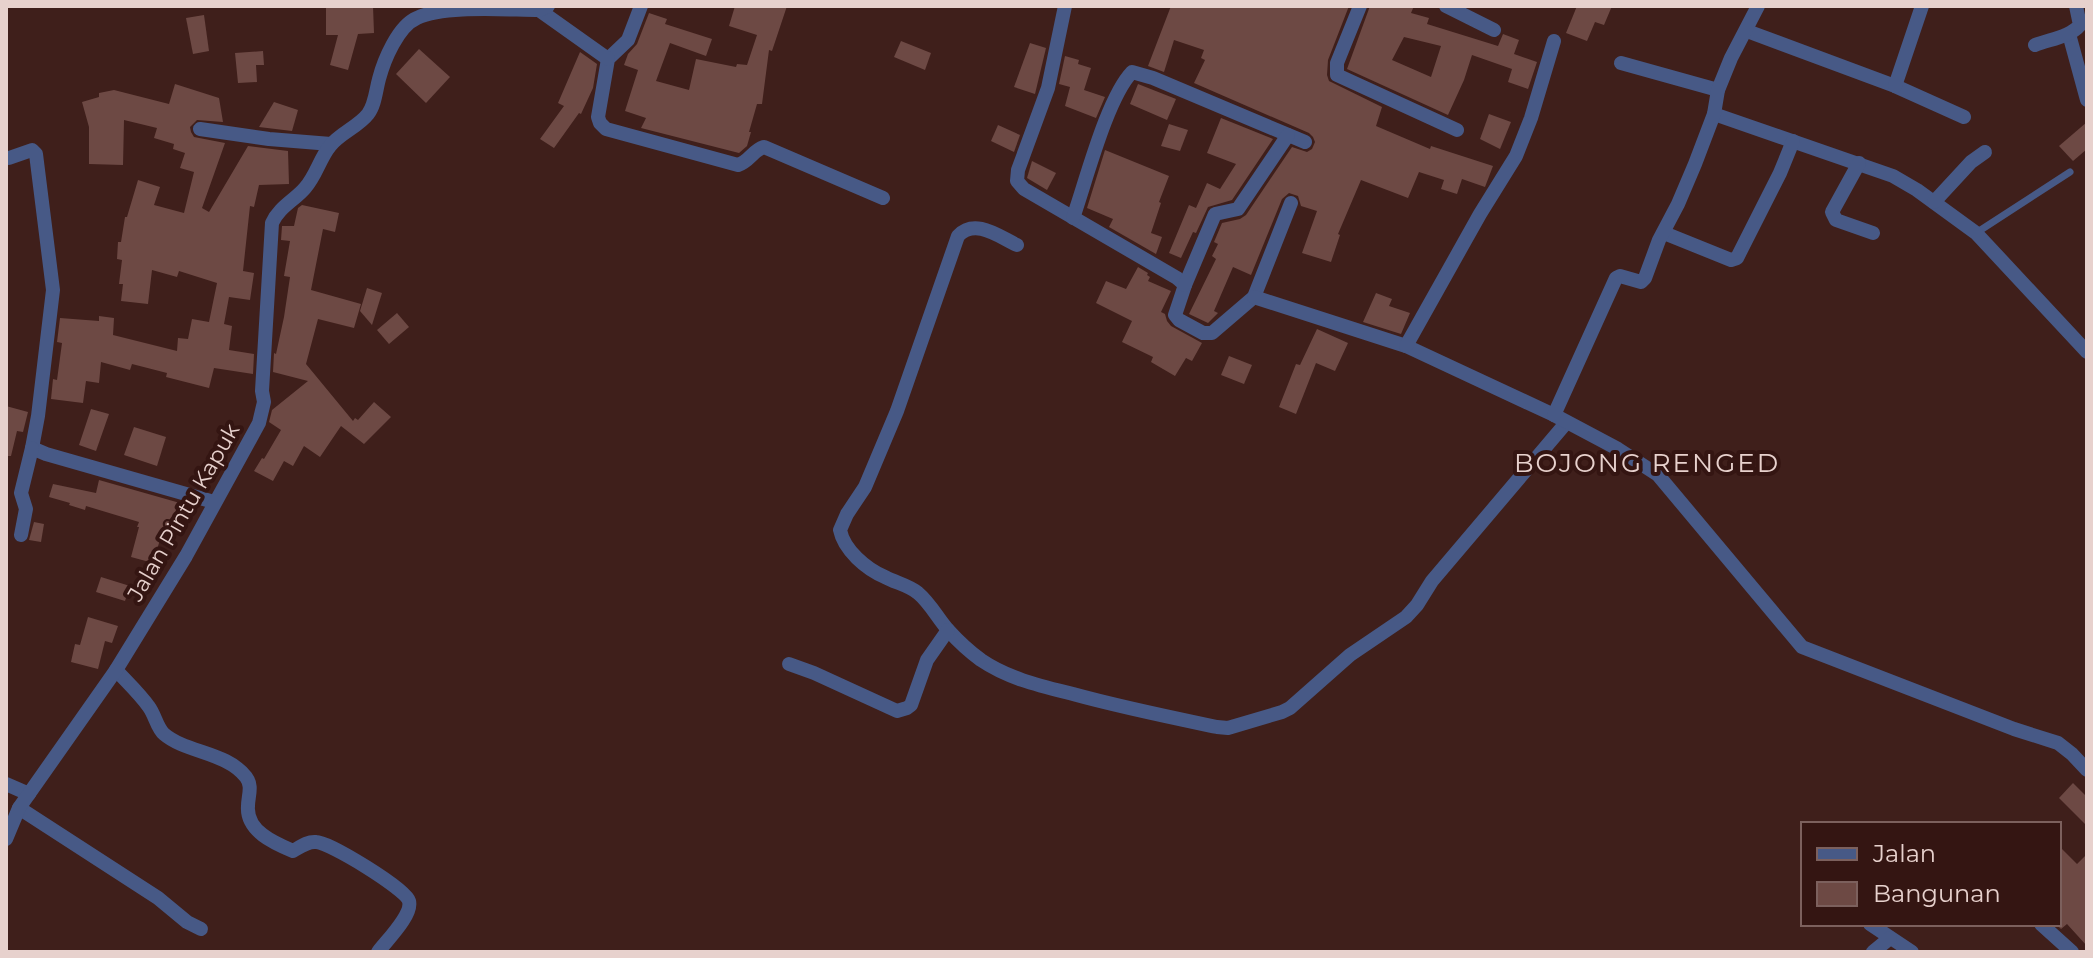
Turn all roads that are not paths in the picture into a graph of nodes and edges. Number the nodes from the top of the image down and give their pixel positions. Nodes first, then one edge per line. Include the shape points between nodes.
1 (641, 6) edge
2 (1065, 6) edge
3 (1360, 6) edge
4 (1446, 6) edge
5 (1758, 6) edge
6 (1922, 6) edge
7 (2076, 6) edge
8 (543, 8) edge
9 (1494, 30) dead end
10 (1747, 31) junction
11 (2069, 34) junction
12 (1554, 41) dead end
13 (2035, 45) dead end
14 (608, 59) junction
15 (1621, 63) dead end
16 (1895, 86) junction
17 (1718, 90) junction
18 (2087, 100) edge
19 (1714, 114) junction
20 (1964, 117) dead end
21 (200, 129) dead end
22 (1457, 130) dead end
23 (1288, 135) junction
24 (1793, 141) junction
25 (1305, 142) dead end
26 (331, 144) junction
27 (1985, 152) dead end
28 (9, 158) dead end
29 (1859, 163) junction
30 (2070, 172) dead end
31 (883, 198) dead end
32 (1934, 202) junction
33 (1291, 203) dead end
34 (1073, 218) junction
35 (1664, 233) junction
36 (1873, 233) dead end
37 (1976, 233) junction
38 (1017, 245) dead end
39 (1185, 285) junction
40 (1254, 297) junction
41 (1406, 346) junction
42 (2087, 352) edge
43 (1560, 419) junction
44 (32, 448) junction
45 (214, 502) junction
46 (21, 535) dead end
47 (948, 630) junction
48 (789, 664) dead end
49 (116, 670) junction
50 (2087, 770) edge
51 (6, 784) edge
52 (29, 794) junction
53 (19, 808) junction
54 (6, 839) edge
55 (1873, 926) edge
56 (2043, 926) edge
57 (201, 929) dead end
58 (1890, 938) junction
59 (378, 952) edge
60 (1873, 952) edge
61 (1912, 952) edge
62 (2072, 952) edge

1 - 14 street via 628,40
2 - 34 street via 1048,88 1017,181
3 - 22 street via 1337,75
4 - 9 street
5 - 10 street
6 - 16 street
7 - 11 street via 2080,25
8 - 14 street
8 - 26 street, Jalan Pintu Kapuk via 466,9 416,18 405,26 382,66 369,114
10 - 16 street
10 - 17 street
11 - 13 street
11 - 18 street
12 - 41 street via 1516,156
14 - 31 street via 598,117 606,129 738,165 764,147
15 - 17 street
16 - 20 street
17 - 19 street
19 - 24 street
19 - 35 street
21 - 26 street
23 - 25 street
23 - 34 street via 1132,72 1109,112
23 - 39 street via 1238,209 1215,214
24 - 29 street
24 - 35 street via 1737,258
26 - 45 street, Jalan Pintu Kapuk via 309,184 272,223 263,413
27 - 32 street
28 - 44 street via 32,150 36,154 53,290
29 - 32 street via 1893,176
29 - 36 street via 1832,212 1836,220
30 - 37 lane
32 - 37 street
33 - 40 street
34 - 39 street
35 - 43 street via 1644,279 1616,278
37 - 42 street
38 - 47 street via 977,227 965,228 958,236 897,411 840,530 855,555 918,594
39 - 40 street via 1175,315 1203,333 1212,333
40 - 41 street
41 - 43 street
43 - 47 street via 1406,617 1282,712 1228,728 1101,702 1009,676
43 - 50 street via 1658,475 1802,647 2058,743
44 - 45 street
44 - 46 street via 21,493 26,509
45 - 49 street, Jalan Pintu Kapuk
47 - 48 street via 927,660 911,705 903,710
49 - 52 street, Jalan Pintu Kapuk
49 - 59 street via 150,708 162,733 239,768 249,781 249,819 259,832 293,851 317,841 331,847 409,898 408,913
51 - 52 street
52 - 53 street, Jalan Pintu Kapuk
53 - 54 street, Jalan Pintu Kapuk
53 - 57 street
55 - 58 street
56 - 62 street
58 - 60 street
58 - 61 street

